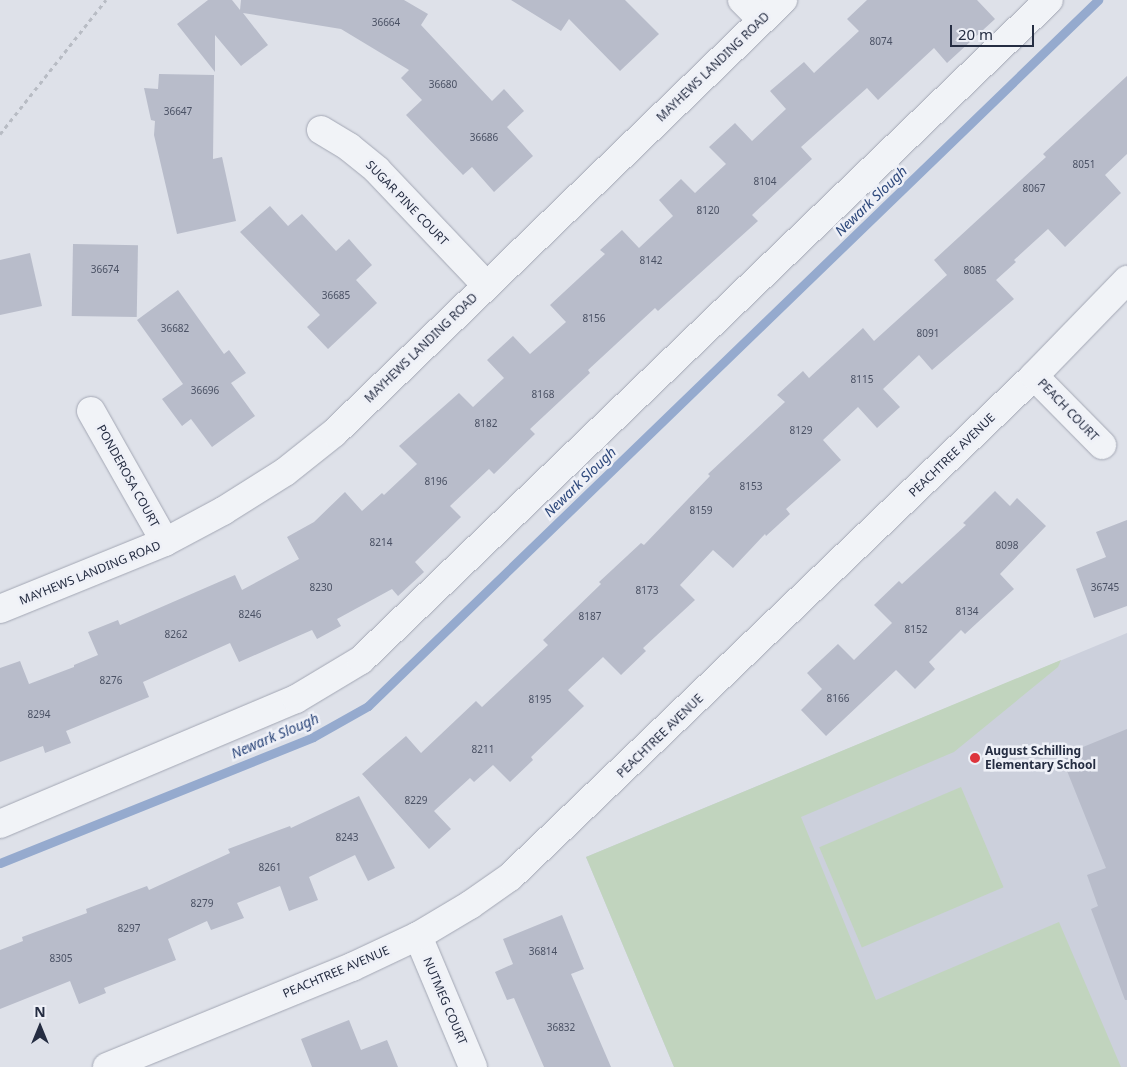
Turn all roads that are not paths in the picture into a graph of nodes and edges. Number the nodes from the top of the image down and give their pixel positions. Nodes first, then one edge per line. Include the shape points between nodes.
1 (742, 0) edge
2 (783, 0) edge
3 (1049, 0) edge
4 (762, 20) junction
5 (322, 130) dead end
6 (1127, 280) edge
7 (486, 285) junction
8 (1034, 376) junction
9 (91, 411) dead end
10 (1102, 445) dead end
11 (165, 542) junction
12 (0, 609) edge
13 (0, 824) edge
14 (418, 936) junction
15 (107, 1067) edge
16 (473, 1067) edge

1 - 4 street
2 - 4 street, MAYHEWS LANDING ROAD
3 - 13 street via 361,660 296,699
4 - 7 street, MAYHEWS LANDING ROAD
5 - 7 street, SUGAR PINE COURT via 377,170
6 - 8 street, PEACHTREE AVENUE
7 - 11 street, MAYHEWS LANDING ROAD via 334,433 285,472 224,511
8 - 10 street, PEACH COURT
8 - 14 street, PEACHTREE AVENUE via 550,842 510,878
9 - 11 street, PONDEROSA COURT
11 - 12 street, MAYHEWS LANDING ROAD
14 - 15 street, PEACHTREE AVENUE via 352,967
14 - 16 street, NUTMEG COURT

